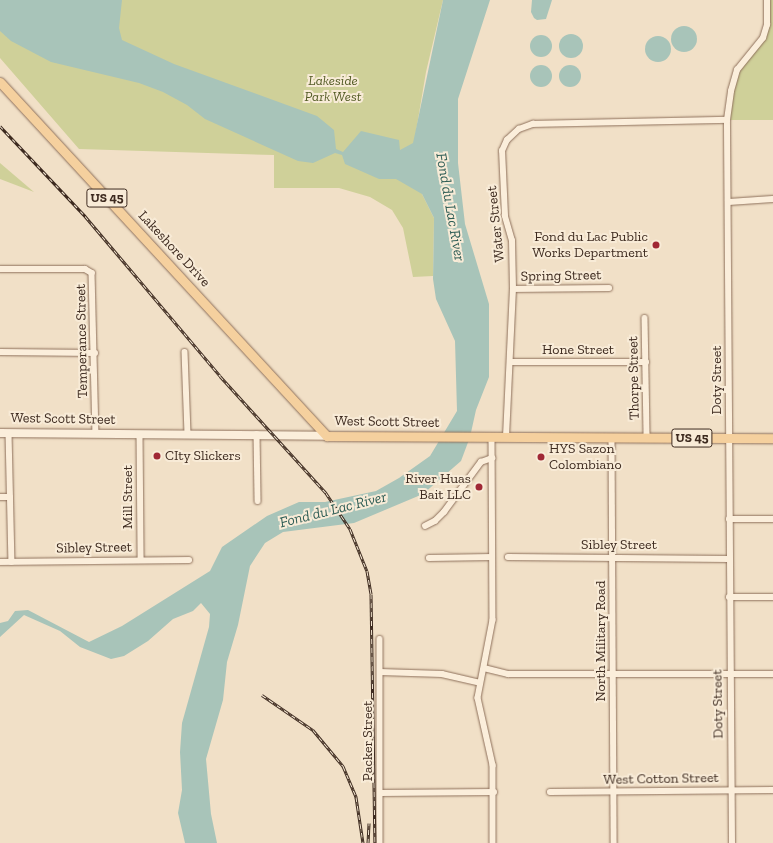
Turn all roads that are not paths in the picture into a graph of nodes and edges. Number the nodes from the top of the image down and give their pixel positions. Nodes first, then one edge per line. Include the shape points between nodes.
1 (767, 0) edge
2 (0, 82) edge
3 (727, 120) junction
4 (773, 199) edge
5 (728, 202) junction
6 (0, 269) edge
7 (609, 288) dead end
8 (513, 289) junction
9 (645, 318) dead end
10 (0, 352) edge
11 (185, 352) dead end
12 (95, 353) junction
13 (510, 362) junction
14 (646, 362) junction
15 (0, 433) edge
16 (9, 433) junction
17 (96, 434) junction
18 (140, 434) junction
19 (188, 434) junction
20 (257, 434) junction
21 (327, 436) junction
22 (492, 437) junction
23 (506, 437) junction
24 (647, 438) junction
25 (773, 438) edge
26 (612, 439) junction
27 (728, 439) junction
28 (492, 458) junction
29 (0, 497) edge
30 (10, 497) junction
31 (258, 501) dead end
32 (729, 519) junction
33 (773, 519) edge
34 (425, 526) dead end
35 (492, 557) junction
36 (508, 557) dead end
37 (613, 557) junction
38 (429, 558) dead end
39 (141, 559) junction
40 (729, 559) junction
41 (189, 560) dead end
42 (0, 562) edge
43 (12, 562) junction
44 (773, 597) edge
45 (729, 598) junction
46 (380, 639) dead end
47 (484, 668) junction
48 (380, 672) junction
49 (613, 674) junction
50 (730, 674) junction
51 (773, 674) edge
52 (480, 683) junction
53 (731, 790) junction
54 (773, 790) edge
55 (613, 791) junction
56 (494, 792) junction
57 (550, 792) dead end
58 (380, 793) junction
59 (380, 843) edge
60 (493, 843) edge
61 (614, 843) edge
62 (732, 843) edge

1 - 3 street, Doty Street via 768,21 764,38 737,70
2 - 21 main road, Lakeshore Drive / US 45
3 - 5 street, Doty Street
3 - 8 street, Water Street via 533,124 513,133 502,151 504,216 512,241
4 - 5 street
5 - 27 street, Doty Street
6 - 12 street, Temperance Street via 85,269 91,272
7 - 8 street, Spring Street
8 - 13 street, Water Street
9 - 14 street, Thorpe Street
10 - 12 street
11 - 19 street
12 - 17 street, Temperance Street
13 - 14 street, Hone Street
13 - 23 street, Water Street
14 - 24 street, Thorpe Street
15 - 16 main road, West Scott Street
16 - 17 main road, West Scott Street
16 - 30 street
17 - 18 main road, West Scott Street
18 - 19 main road, West Scott Street
18 - 39 street, Mill Street
19 - 20 main road, West Scott Street
20 - 21 main road, West Scott Street
20 - 31 street
21 - 22 main road, West Scott Street / US 45
22 - 23 main road, West Scott Street / US 45
22 - 28 street
23 - 26 main road, West Scott Street / US 45
24 - 26 main road, West Scott Street / US 45
24 - 27 main road, West Scott Street / US 45
25 - 27 main road, West Scott Street / US 45
26 - 37 street, North Military Road
27 - 32 street, Doty Street
28 - 34 street via 481,462 444,512 436,521
28 - 35 street
29 - 30 street
30 - 43 street
32 - 33 street
32 - 40 street, Doty Street
35 - 38 street
35 - 47 street via 492,630
36 - 37 street, Sibley Street
37 - 40 street, Sibley Street
37 - 49 street, North Military Road
39 - 41 street, Sibley Street
39 - 43 street, Sibley Street
40 - 45 street, Doty Street
42 - 43 street, Sibley Street
44 - 45 street
45 - 50 street, Doty Street
46 - 48 street, Packer Street
47 - 49 street via 508,674
47 - 52 street
48 - 52 street via 442,674
48 - 58 street, Packer Street
49 - 50 street
49 - 55 street, North Military Road
50 - 51 street
50 - 53 street, Doty Street
52 - 56 street via 479,707 493,765
53 - 54 street, West Cotton Street
53 - 55 street, West Cotton Street
53 - 62 street, Doty Street
55 - 57 street, West Cotton Street
55 - 61 street, North Military Road
56 - 58 street
56 - 60 street
58 - 59 street, Packer Street

